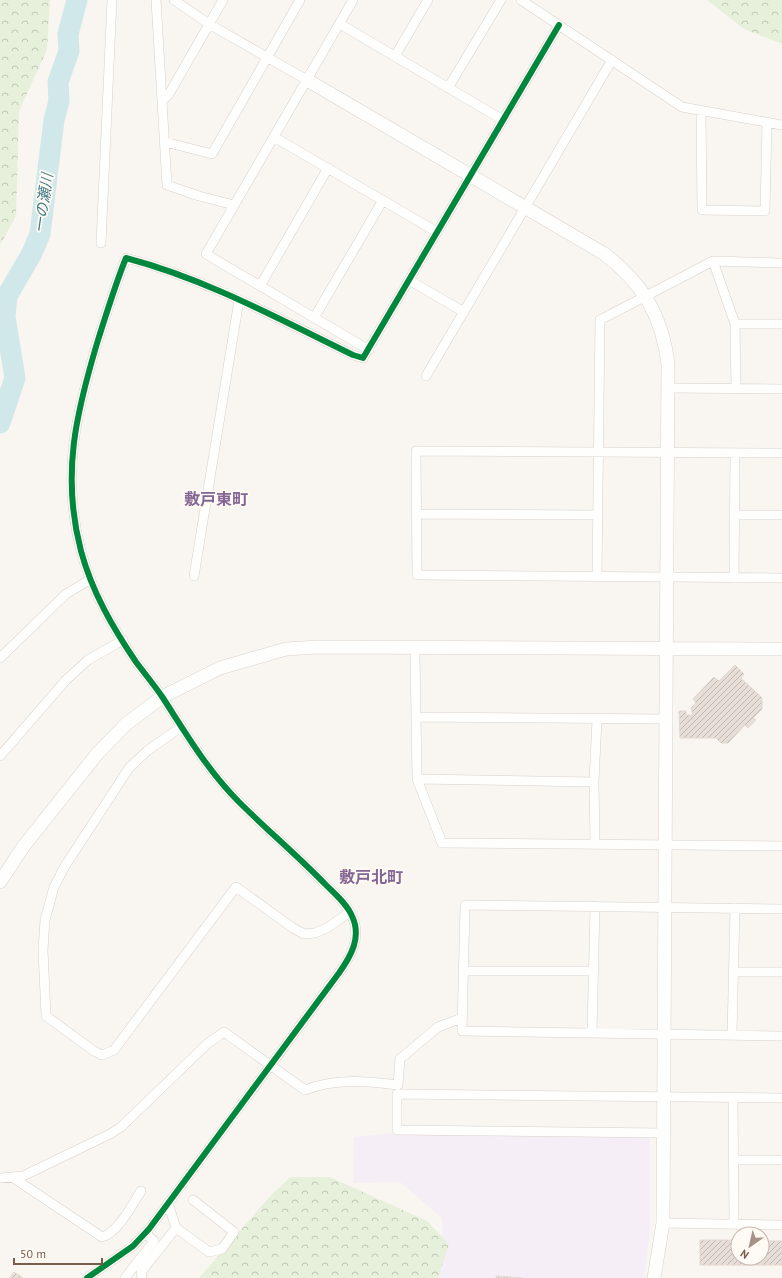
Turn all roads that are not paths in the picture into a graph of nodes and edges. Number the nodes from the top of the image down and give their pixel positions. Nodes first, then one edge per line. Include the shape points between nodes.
1 (112, 0) edge
2 (156, 0) edge
3 (174, 0) edge
4 (224, 0) edge
5 (300, 0) edge
6 (354, 0) edge
7 (428, 0) edge
8 (501, 0) edge
9 (521, 0) edge
10 (209, 24) junction
11 (340, 24) junction
12 (559, 25) junction
13 (395, 56) junction
14 (267, 57) junction
15 (612, 60) junction
16 (307, 80) junction
17 (448, 88) junction
18 (163, 100) junction
19 (701, 110) junction
20 (503, 120) junction
21 (767, 123) junction
22 (782, 125) edge
23 (274, 137) junction
24 (165, 142) junction
25 (328, 168) junction
26 (471, 175) junction
27 (382, 200) junction
28 (234, 205) junction
29 (526, 206) junction
30 (438, 232) junction
31 (101, 243) dead end
32 (713, 262) junction
33 (782, 263) edge
34 (410, 280) junction
35 (260, 286) junction
36 (645, 296) junction
37 (239, 300) junction
38 (464, 312) junction
39 (314, 318) junction
40 (735, 324) junction
41 (782, 324) edge
42 (369, 350) junction
43 (426, 376) dead end
44 (667, 388) junction
45 (736, 388) junction
46 (782, 389) edge
47 (598, 452) junction
48 (667, 452) junction
49 (735, 453) junction
50 (782, 453) edge
51 (416, 514) junction
52 (598, 515) junction
53 (734, 515) junction
54 (782, 515) edge
55 (194, 576) dead end
56 (597, 577) junction
57 (666, 577) junction
58 (734, 578) junction
59 (782, 578) edge
60 (91, 579) junction
61 (122, 640) junction
62 (666, 648) junction
63 (782, 649) edge
64 (415, 654) dead end
65 (0, 658) edge
66 (162, 697) junction
67 (417, 717) junction
68 (597, 719) junction
69 (666, 719) junction
70 (181, 728) junction
71 (0, 756) edge
72 (417, 779) junction
73 (594, 782) junction
74 (595, 844) junction
75 (665, 845) junction
76 (782, 846) edge
77 (0, 882) edge
78 (595, 906) junction
79 (664, 907) junction
80 (735, 908) junction
81 (782, 909) edge
82 (350, 912) junction
83 (463, 970) junction
84 (594, 971) junction
85 (734, 972) junction
86 (782, 972) edge
87 (462, 1018) junction
88 (592, 1033) junction
89 (664, 1034) junction
90 (732, 1035) junction
91 (782, 1036) edge
92 (271, 1067) junction
93 (663, 1097) junction
94 (733, 1098) junction
95 (782, 1098) edge
96 (663, 1133) junction
97 (734, 1160) junction
98 (782, 1160) edge
99 (12, 1177) junction
100 (0, 1178) edge
101 (141, 1192) dead end
102 (193, 1200) dead end
103 (168, 1203) junction
104 (663, 1223) junction
105 (734, 1224) junction
106 (782, 1225) edge
107 (176, 1228) junction
108 (145, 1233) junction
109 (87, 1278) edge
110 (125, 1278) edge
111 (142, 1278) edge
112 (654, 1278) edge

1 - 31 street
2 - 18 street
3 - 10 street
4 - 10 street
5 - 14 street
6 - 11 street
7 - 13 street
8 - 17 street
9 - 12 street
10 - 14 street
10 - 18 street via 169,94
11 - 13 street
11 - 16 street
12 - 15 street
12 - 20 street
13 - 17 street
14 - 16 street
14 - 24 street via 212,154
15 - 19 street via 682,107
15 - 29 street
16 - 23 street
16 - 26 street
17 - 20 street
18 - 24 street
19 - 21 street
19 - 21 street via 702,210 764,211
20 - 26 street
21 - 22 street
23 - 25 street
23 - 28 street
24 - 28 street via 167,185
25 - 27 street
25 - 35 street
26 - 29 street
26 - 30 street
27 - 30 street
27 - 39 street
28 - 35 street via 206,254
29 - 36 street via 613,260 633,278
29 - 38 street
30 - 34 street
32 - 33 street
32 - 36 street
32 - 40 street
34 - 38 street
34 - 42 street
35 - 39 street
36 - 44 street via 660,325 665,344
36 - 47 street via 600,320
37 - 42 street via 353,355 363,358
37 - 55 street
37 - 60 street via 187,277 126,258 115,285 79,404 74,437 71,498 81,552
38 - 43 street
39 - 42 street
40 - 41 street
40 - 45 street
44 - 45 street
44 - 48 street
45 - 46 street
47 - 48 street
47 - 51 street via 416,451
47 - 52 street
48 - 49 street
48 - 57 street
49 - 50 street
49 - 53 street
51 - 52 street
51 - 56 street via 417,575
52 - 56 street
53 - 54 street
53 - 58 street
56 - 57 street
57 - 58 street
57 - 62 street
58 - 59 street
60 - 61 street via 106,614
60 - 65 street via 66,594
61 - 66 street
61 - 71 street via 88,660 66,680
62 - 63 street
62 - 66 street via 318,646 286,649 220,668
62 - 69 street
64 - 67 street
66 - 70 street
66 - 77 street via 125,725 97,754 23,847
67 - 68 street
67 - 72 street
68 - 69 street
68 - 73 street
69 - 75 street
70 - 82 street via 217,779 309,867
70 - 82 street via 146,751 129,768 54,887 45,920 43,950 46,1016 102,1055 114,1050 236,887 304,934 327,928
72 - 73 street
72 - 74 street via 442,843
73 - 74 street
74 - 75 street
75 - 76 street
75 - 79 street
78 - 79 street
78 - 83 street via 465,905
78 - 84 street
79 - 80 street
79 - 89 street
80 - 81 street
80 - 85 street
82 - 92 street via 356,926 356,941 351,956
83 - 84 street
83 - 87 street
84 - 88 street
85 - 86 street
85 - 90 street
87 - 88 street via 462,1031
87 - 92 street via 438,1027 400,1059 398,1085 369,1081 341,1082 321,1084 305,1090
88 - 89 street
89 - 90 street
89 - 93 street
90 - 91 street
92 - 99 street via 224,1032 207,1044 121,1127 23,1176
92 - 103 street
93 - 94 street
93 - 96 street
93 - 96 street via 397,1094 397,1130
94 - 95 street
94 - 97 street
96 - 104 street
97 - 98 street
97 - 105 street
99 - 100 street
99 - 101 street via 102,1237 109,1235
102 - 107 street via 234,1232 222,1249 209,1252
103 - 107 street
103 - 108 street
104 - 105 street
104 - 112 street
105 - 106 street
107 - 111 street via 141,1272
108 - 109 street via 133,1246
108 - 110 street via 154,1241

